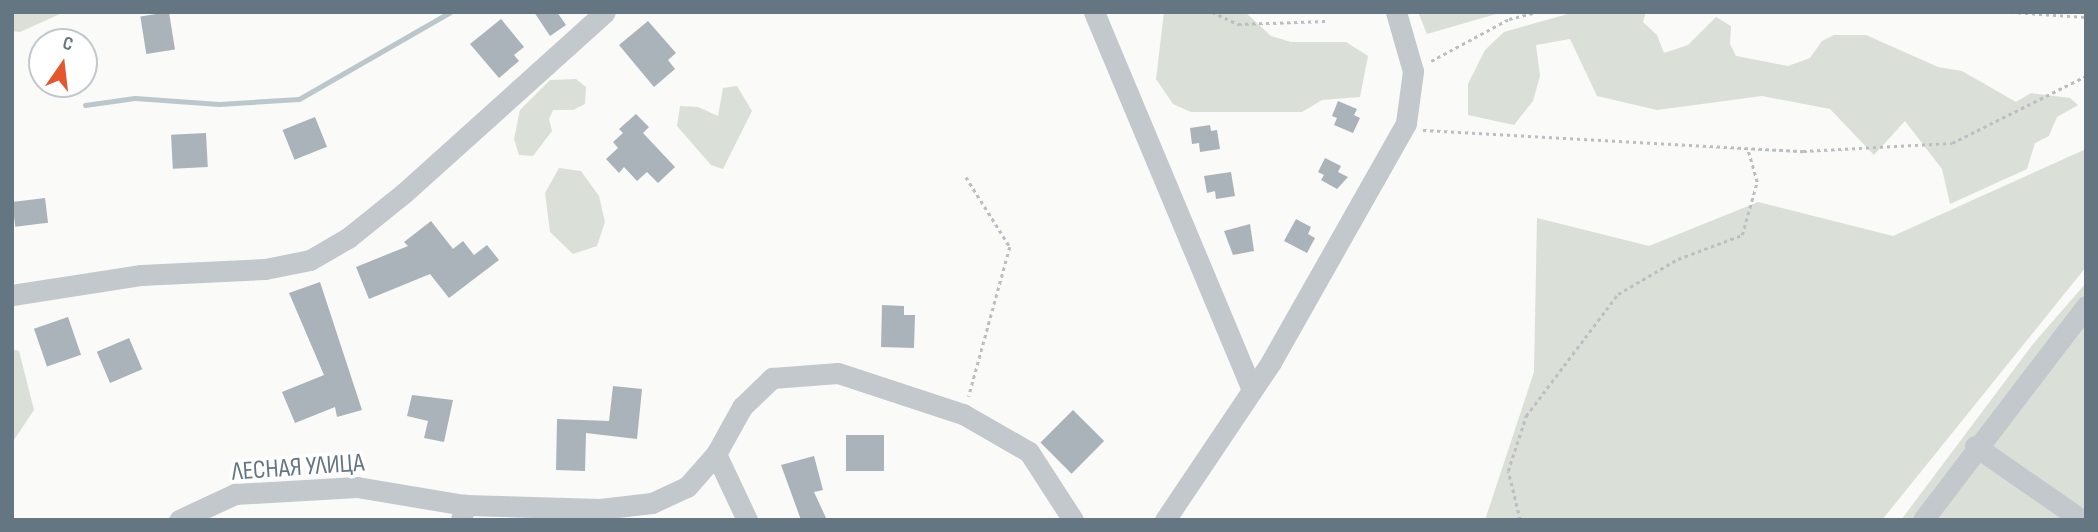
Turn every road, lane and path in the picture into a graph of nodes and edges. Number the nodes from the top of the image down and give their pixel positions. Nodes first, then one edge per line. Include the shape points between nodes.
1 (605, 12) edge
2 (1094, 12) edge
3 (1213, 12) edge
4 (1396, 12) edge
5 (1538, 12) edge
6 (2011, 12) edge
7 (2086, 17) edge
8 (1325, 21) dead end
9 (1413, 71) junction
10 (2086, 76) edge
11 (1402, 129) junction
12 (1747, 148) junction
13 (966, 177) dead end
14 (12, 295) edge
15 (2086, 306) edge
16 (1252, 389) junction
17 (963, 414) junction
18 (1975, 446) junction
19 (716, 454) junction
20 (463, 512) edge
21 (179, 520) edge
22 (747, 520) edge
23 (1073, 520) edge
24 (1165, 520) edge
25 (1520, 520) edge
26 (1923, 520) edge
27 (2082, 520) edge

1 - 14 street via 404,193 348,238 310,260 265,269 141,275
2 - 16 street
3 - 8 path via 1238,24
4 - 9 street
5 - 9 path via 1509,19
6 - 7 path
9 - 11 street
10 - 12 path via 1952,143 1803,151
11 - 12 path
11 - 16 street
12 - 25 path via 1757,182 1742,235 1678,259 1618,294 1526,416 1508,471
13 - 17 path via 1010,247 995,315
15 - 18 street
16 - 24 street
17 - 19 street, ЛЕСНАЯ УЛИЦА via 838,373 772,378 742,407
17 - 23 street, ЛЕСНАЯ УЛИЦА via 1029,452
18 - 26 street
18 - 27 street
19 - 20 street, ЛЕСНАЯ УЛИЦА via 687,487 652,503 600,509
19 - 22 street
20 - 21 street, ЛЕСНАЯ УЛИЦА via 358,488 235,494

